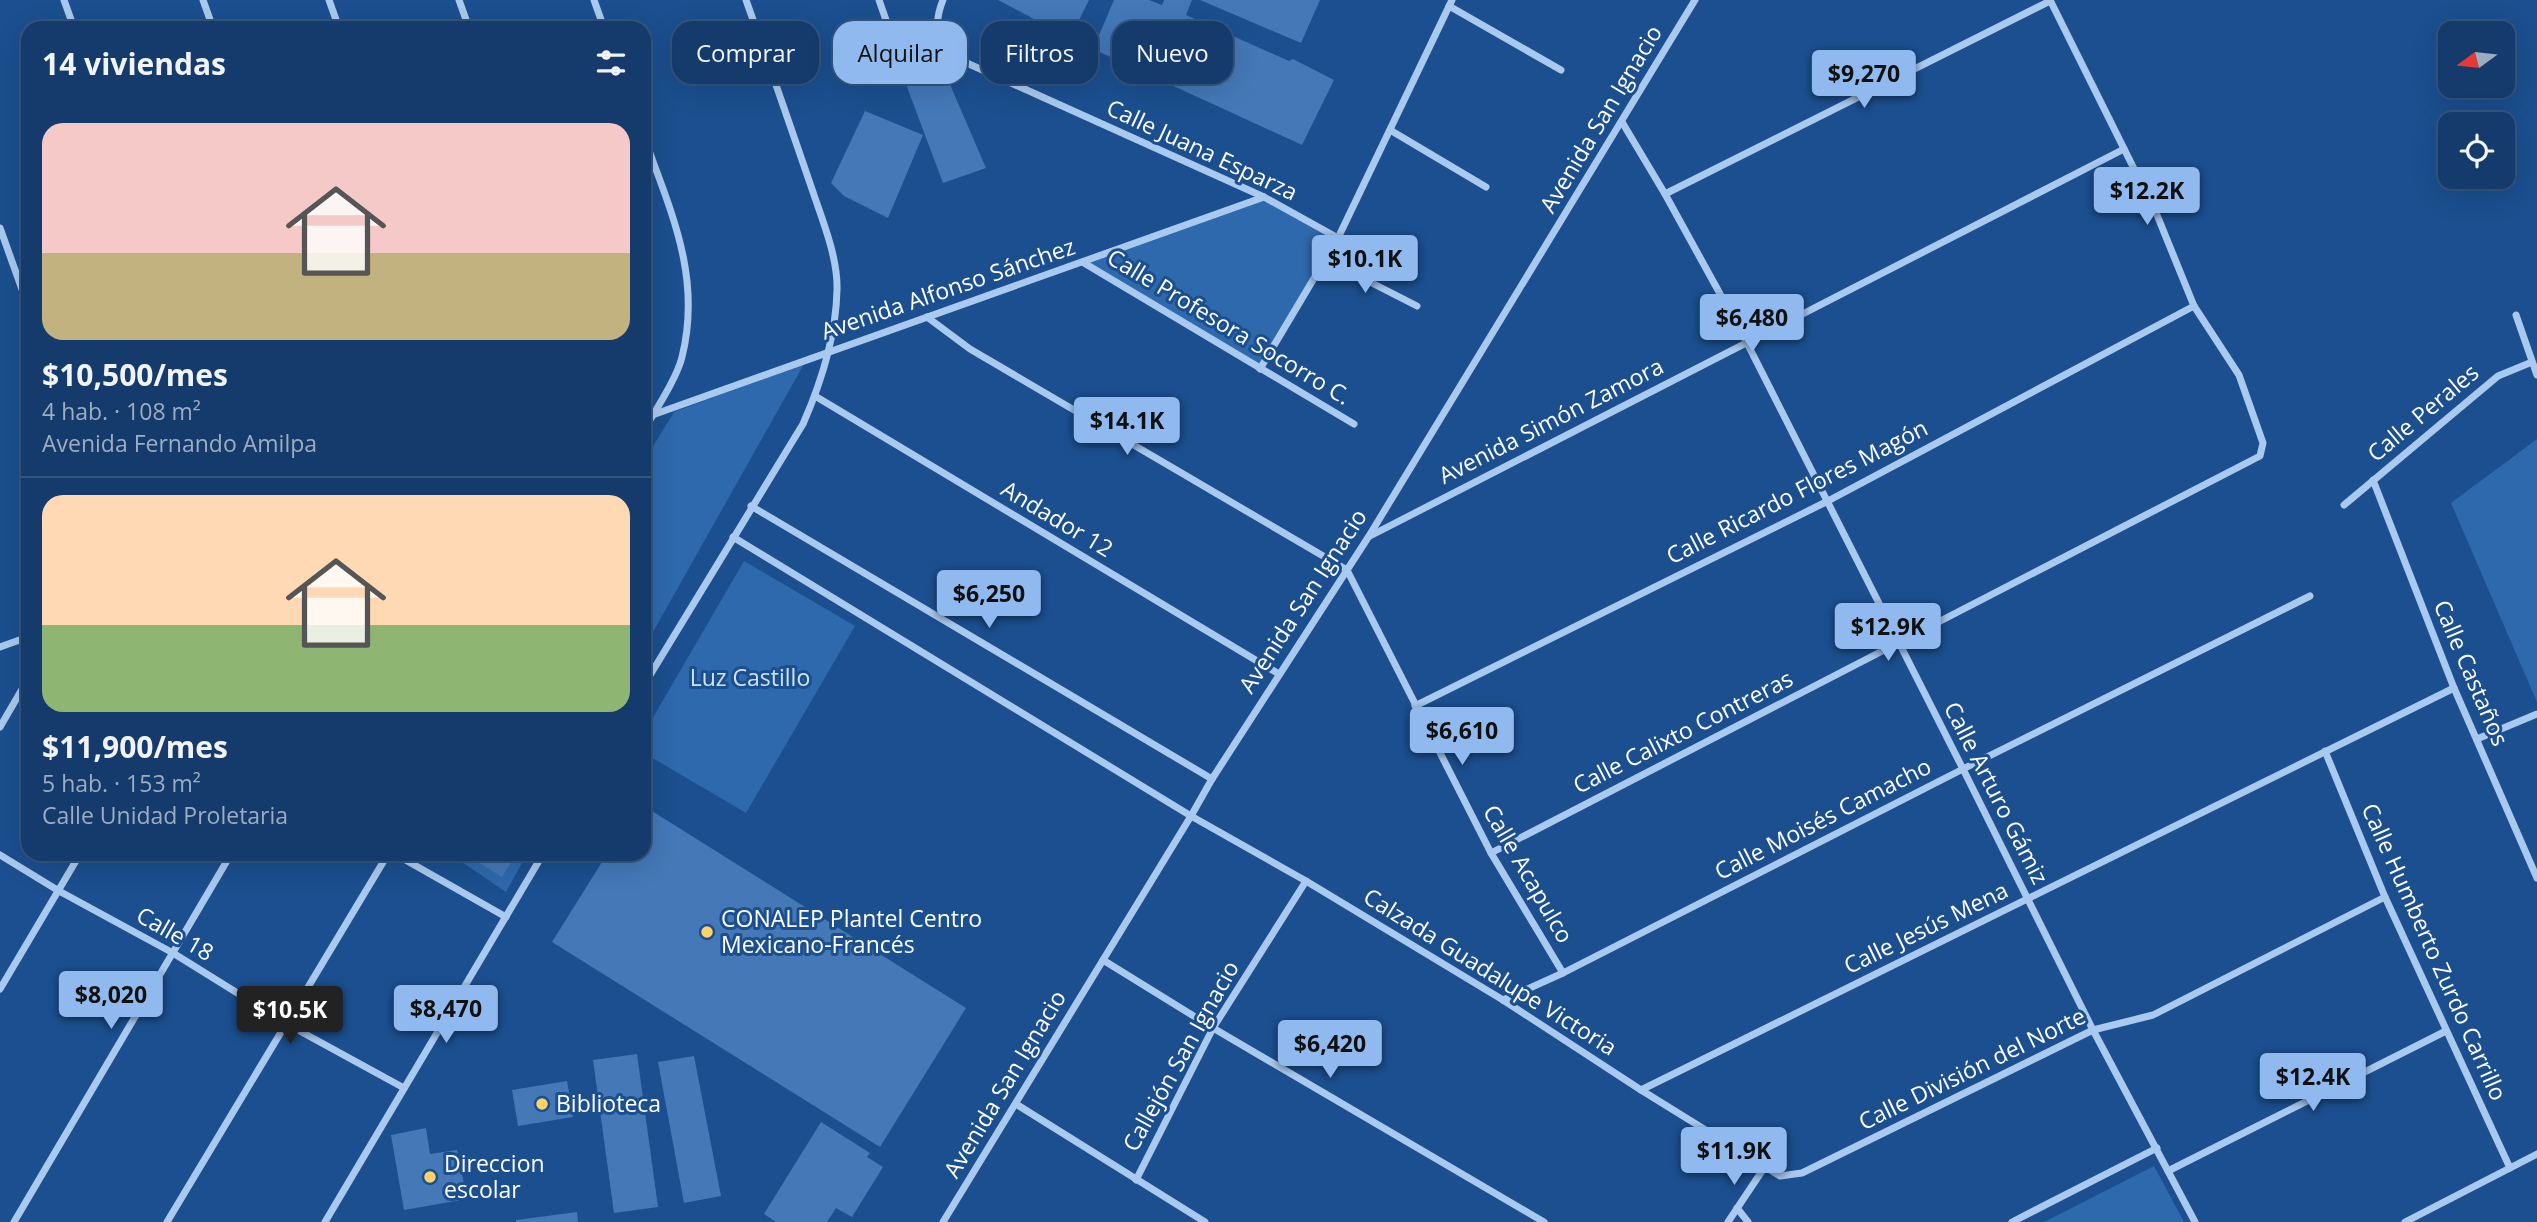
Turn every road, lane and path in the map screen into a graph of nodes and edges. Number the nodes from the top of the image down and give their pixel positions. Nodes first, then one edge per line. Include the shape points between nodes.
1 (64, 0) edge
2 (203, 0) edge
3 (329, 0) edge
4 (459, 0) edge
5 (594, 0) edge
6 (746, 0) edge
7 (879, 0) edge
8 (943, 0) edge
9 (1695, 0) edge
10 (2050, 1) edge
11 (1450, 3) edge
12 (72, 21) edge
13 (210, 21) edge
14 (336, 21) edge
15 (466, 21) edge
16 (602, 21) edge
17 (886, 21) edge
18 (1561, 70) dead end
19 (1622, 122) junction
20 (1390, 130) junction
21 (2124, 149) junction
22 (651, 157) edge
23 (1486, 187) dead end
24 (1665, 194) junction
25 (1264, 197) junction
26 (0, 228) edge
27 (1338, 238) junction
28 (1325, 259) junction
29 (1084, 262) junction
30 (21, 286) edge
31 (1417, 306) dead end
32 (2194, 306) junction
33 (2516, 315) dead end
34 (927, 317) junction
35 (1746, 341) junction
36 (829, 351) junction
37 (2532, 362) junction
38 (1260, 369) junction
39 (2537, 375) edge
40 (815, 396) junction
41 (653, 415) junction
42 (651, 418) edge
43 (1354, 425) dead end
44 (2373, 480) junction
45 (1826, 502) junction
46 (2344, 505) dead end
47 (751, 506) junction
48 (1369, 536) junction
49 (733, 537) junction
50 (1347, 570) junction
51 (2310, 596) dead end
52 (21, 640) edge
53 (1898, 642) junction
54 (0, 647) edge
55 (651, 673) edge
56 (1279, 674) junction
57 (2454, 688) junction
58 (21, 691) edge
59 (1415, 706) junction
60 (2537, 714) edge
61 (0, 727) edge
62 (2477, 739) junction
63 (2325, 751) junction
64 (1963, 769) junction
65 (1212, 779) junction
66 (1191, 816) junction
67 (1491, 853) junction
68 (0, 855) edge
69 (76, 861) edge
70 (227, 861) edge
71 (384, 861) edge
72 (407, 861) edge
73 (539, 861) edge
74 (2534, 864) edge
75 (2537, 878) edge
76 (1307, 881) junction
77 (59, 891) junction
78 (2385, 897) junction
79 (2027, 899) junction
80 (506, 917) junction
81 (173, 953) junction
82 (1103, 960) junction
83 (1563, 973) junction
84 (0, 989) edge
85 (1503, 1000) junction
86 (287, 1024) junction
87 (1213, 1028) junction
88 (2093, 1030) junction
89 (2446, 1031) junction
90 (404, 1088) junction
91 (1641, 1090) junction
92 (1016, 1104) junction
93 (2157, 1148) junction
94 (2537, 1154) edge
95 (1764, 1168) junction
96 (2510, 1168) junction
97 (2168, 1171) junction
98 (1136, 1180) junction
99 (1737, 1208) junction
100 (14, 1222) edge
101 (167, 1222) edge
102 (325, 1222) edge
103 (943, 1222) edge
104 (1206, 1222) edge
105 (1544, 1222) edge
106 (1728, 1222) edge
107 (1748, 1222) edge
108 (2012, 1222) edge
109 (2195, 1222) edge
110 (2405, 1222) edge

1 - 12 street
2 - 13 street
3 - 14 street
4 - 15 street
5 - 16 street
6 - 36 street via 831,250 837,289
7 - 17 street
8 - 25 street, Calle Juana Esparza via 936,22 939,41 958,59
9 - 19 street, Avenida San Ignacio
10 - 21 street
10 - 24 street
11 - 18 street
11 - 20 street
19 - 24 street, Calle Arturo Gámiz
19 - 48 street, Avenida San Ignacio
20 - 23 street
20 - 27 street
21 - 32 street
21 - 35 street, Avenida Simón Zamora
22 - 41 street via 681,242 689,312 681,360
24 - 35 street, Calle Arturo Gámiz
25 - 27 street, Calle Juana Esparza
25 - 29 street, Avenida Alfonso Sánchez
26 - 30 street
27 - 28 street
28 - 31 street
28 - 38 street
29 - 34 street, Avenida Alfonso Sánchez
29 - 38 street, Calle Profesora Socorro C.
32 - 45 street, Calle Ricardo Flores Magón
32 - 53 street, Calle Calixto Contreras via 2239,375 2263,443 2260,456
33 - 37 street
34 - 36 street, Avenida Alfonso Sánchez
34 - 50 street via 970,349
35 - 45 street, Calle Arturo Gámiz
35 - 48 street, Avenida Simón Zamora
36 - 40 street
36 - 41 street, Avenida Alfonso Sánchez
37 - 39 street
37 - 44 street, Calle Perales via 2498,376
38 - 43 street, Calle Profesora Socorro C.
40 - 47 street via 803,424
40 - 56 street, Andador 12
41 - 42 street
44 - 46 street, Calle Perales
44 - 57 street, Calle Castaños
45 - 53 street, Calle Arturo Gámiz
45 - 59 street, Calle Ricardo Flores Magón
47 - 49 street
47 - 65 street
48 - 50 street, Avenida San Ignacio
49 - 55 street
49 - 66 street, Calzada Guadalupe Victoria
50 - 56 street, Avenida San Ignacio
50 - 59 street, Calle Acapulco
51 - 64 street, Calle Moisés Camacho
52 - 54 street
53 - 64 street, Calle Arturo Gámiz
53 - 67 street, Calle Calixto Contreras
56 - 65 street, Avenida San Ignacio
57 - 62 street, Calle Castaños
57 - 63 street, Calle Jesús Mena
58 - 61 street
59 - 67 street, Calle Acapulco
60 - 62 street
62 - 74 street, Calle Castaños
63 - 78 street, Calle Humberto Zurdo Carrillo
63 - 79 street, Calle Jesús Mena
64 - 79 street, Calle Arturo Gámiz
64 - 83 street, Calle Moisés Camacho
65 - 66 street, Avenida San Ignacio
66 - 76 street, Calzada Guadalupe Victoria
66 - 82 street, Avenida San Ignacio
67 - 83 street, Calle Acapulco
68 - 77 street, Calle 18
69 - 77 street
70 - 81 street
71 - 86 street
72 - 80 street
73 - 80 street
74 - 75 street, Calle Castaños
76 - 85 street, Calzada Guadalupe Victoria
76 - 87 street, Callejón San Ignacio
77 - 81 street, Calle 18
77 - 84 street
78 - 88 street, Calle División del Norte via 2153,1015
78 - 89 street, Calle Humberto Zurdo Carrillo
79 - 88 street, Calle Arturo Gámiz
79 - 91 street, Calle Jesús Mena
80 - 90 street
81 - 86 street, Calle 18
81 - 100 street
82 - 87 street
82 - 92 street, Avenida San Ignacio
83 - 85 street, Calle Moisés Camacho
85 - 91 street, Calzada Guadalupe Victoria
86 - 90 street, Calle 18
86 - 101 street
87 - 98 street, Callejón San Ignacio
87 - 105 street
88 - 93 street, Calle Arturo Gámiz
88 - 95 street, Calle División del Norte via 1802,1173 1780,1176
89 - 96 street, Calle Humberto Zurdo Carrillo
89 - 97 street
90 - 102 street
91 - 95 street, Calzada Guadalupe Victoria
92 - 98 street
92 - 103 street, Avenida San Ignacio
93 - 97 street, Calle Arturo Gámiz
93 - 108 street
94 - 96 street
95 - 99 street
96 - 110 street
97 - 109 street, Calle Arturo Gámiz
98 - 104 street
99 - 106 street
99 - 107 street

